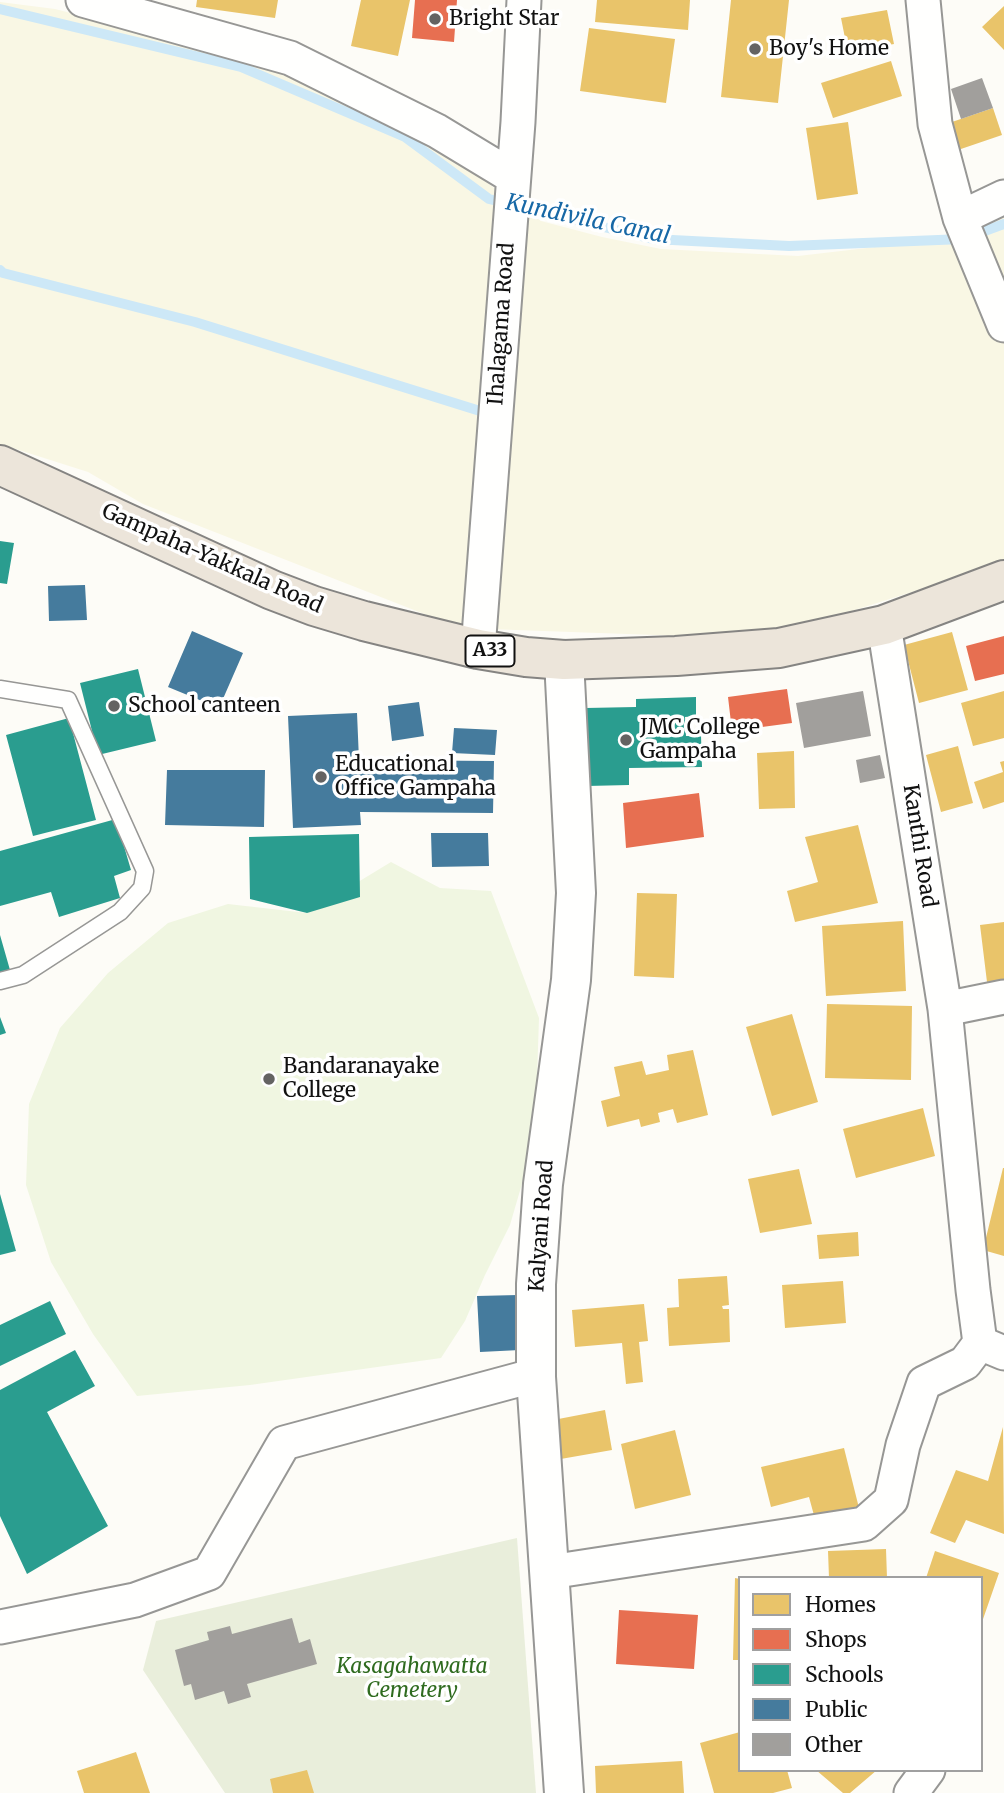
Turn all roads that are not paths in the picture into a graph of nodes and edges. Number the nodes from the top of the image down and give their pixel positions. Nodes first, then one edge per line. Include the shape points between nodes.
1 (83, 0) edge
2 (524, 0) edge
3 (923, 0) edge
4 (513, 177) junction
5 (1004, 197) edge
6 (960, 218) junction
7 (1004, 325) edge
8 (0, 465) edge
9 (1004, 580) edge
10 (884, 625) junction
11 (478, 649) junction
12 (564, 660) junction
13 (0, 689) edge
14 (0, 981) edge
15 (1004, 997) edge
16 (945, 1009) junction
17 (992, 1348) edge
18 (536, 1377) junction
19 (550, 1572) junction
20 (0, 1627) edge
21 (927, 1772) edge
22 (565, 1793) edge
23 (911, 1793) edge

1 - 4 street via 290,58 438,131
2 - 4 street, Ihalagama Road
3 - 6 street via 934,124
4 - 11 street, Ihalagama Road
5 - 6 street
6 - 7 street
8 - 11 highway, Gampaha-Yakkala Road / A33 via 304,602
9 - 10 highway, Gampaha-Yakkala Road / A33
10 - 12 highway, Gampaha-Yakkala Road / A33 via 779,648
10 - 16 street, Kanthi Road
11 - 12 highway, Gampaha-Yakkala Road / A33
12 - 18 street, Kalyani Road via 576,893 571,979 543,1184
13 - 14 lane via 68,700 145,871 142,888 120,912 23,975
15 - 16 street
16 - 17 street, Kanthi Road via 973,1290
17 - 19 street via 924,1383 891,1500 864,1524
18 - 19 street, Kalyani Road
18 - 20 street via 284,1443 209,1573 135,1600
19 - 22 street, Kalyani Road
21 - 23 street

